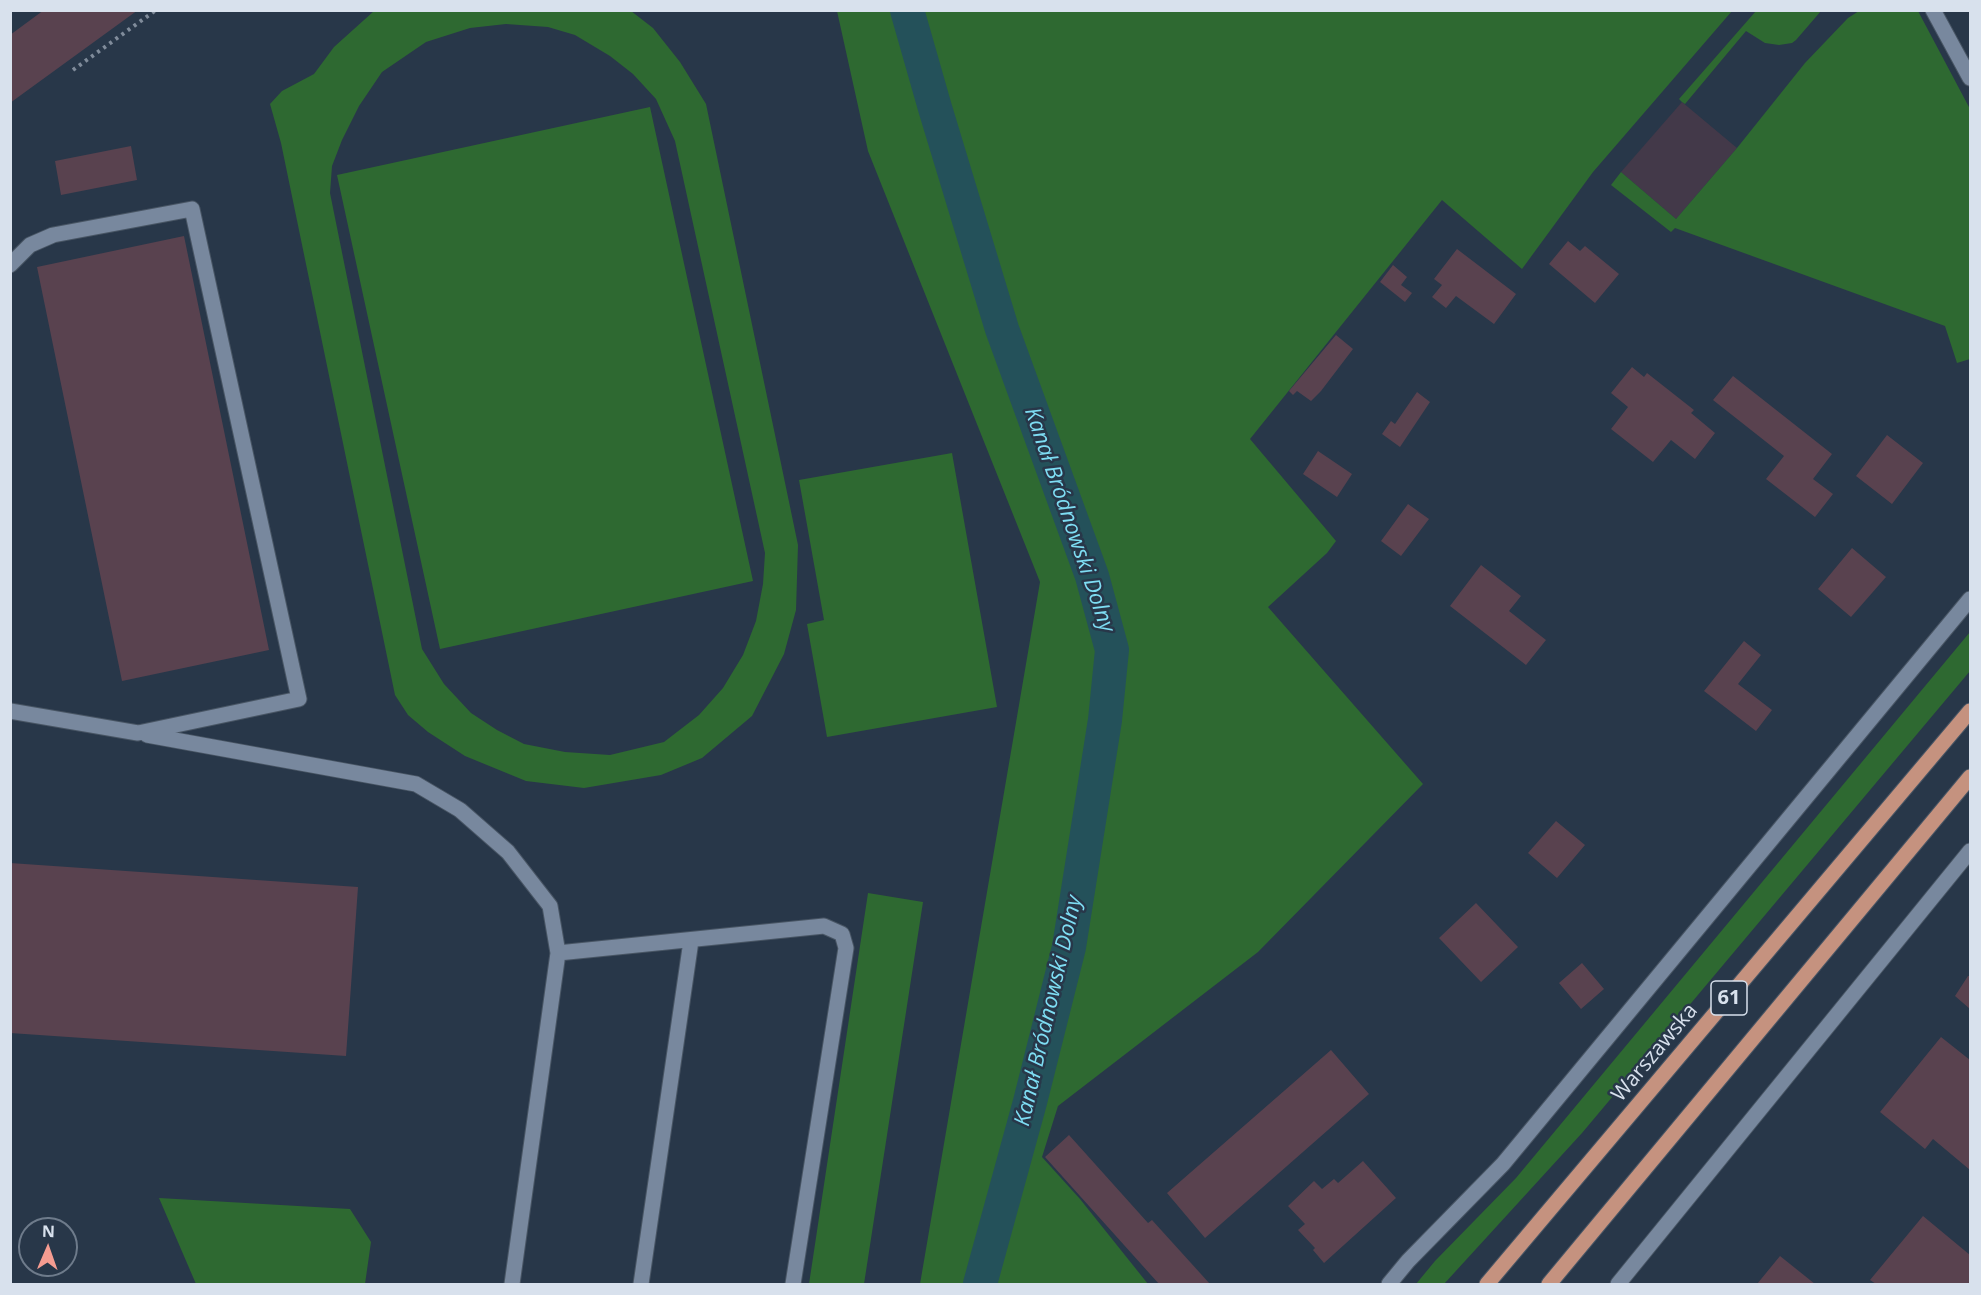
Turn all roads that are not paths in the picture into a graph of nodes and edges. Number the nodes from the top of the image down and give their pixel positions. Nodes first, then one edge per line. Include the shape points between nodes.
1 (1933, 10) edge
2 (1971, 78) edge
3 (10, 265) edge
4 (1971, 599) edge
5 (10, 711) edge
6 (1971, 711) edge
7 (138, 734) junction
8 (1971, 777) edge
9 (1971, 851) edge
10 (691, 940) junction
11 (558, 953) junction
12 (512, 1284) edge
13 (641, 1284) edge
14 (793, 1284) edge
15 (1389, 1284) edge
16 (1487, 1284) edge
17 (1549, 1284) edge
18 (1618, 1284) edge

1 - 2 street
3 - 7 street via 30,245 53,235 192,209 299,699
4 - 15 street via 1503,1164
5 - 7 street
6 - 16 main road, Warszawska / 61
7 - 11 street via 416,784 460,810 508,852 550,906
8 - 17 main road, 61
9 - 18 street
10 - 11 street
10 - 13 street
10 - 14 street via 824,926 842,934 846,948
11 - 12 street

